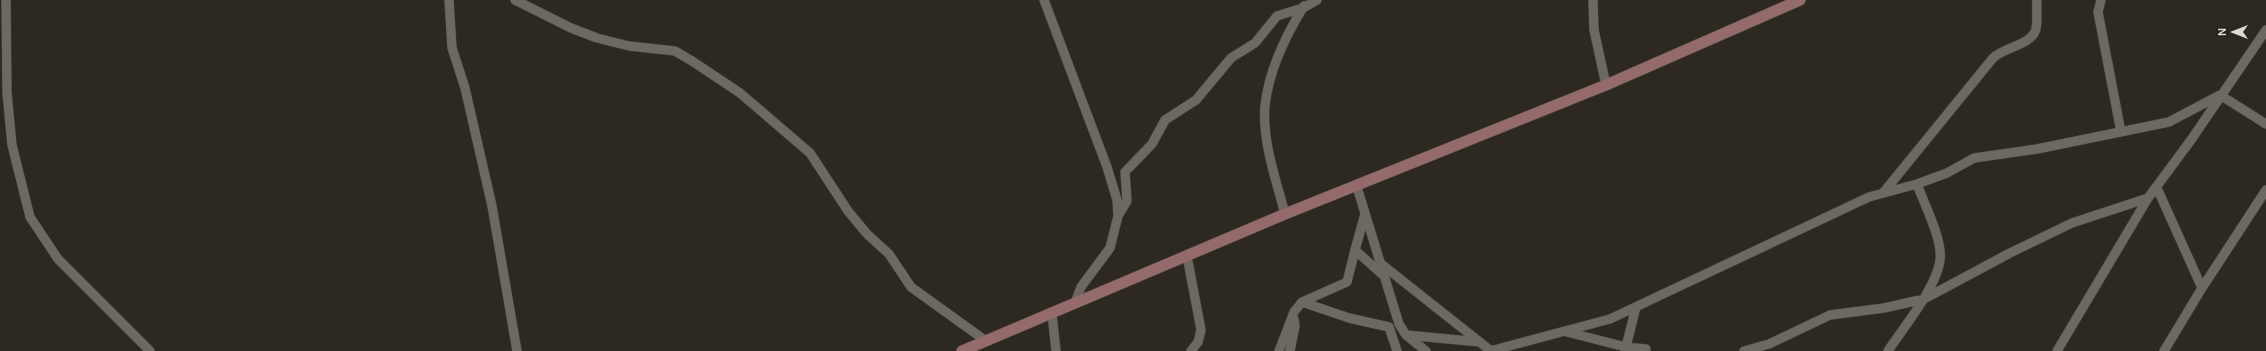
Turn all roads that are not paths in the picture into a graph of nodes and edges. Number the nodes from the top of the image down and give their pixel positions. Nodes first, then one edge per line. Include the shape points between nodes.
1 (6, 0) edge
2 (449, 0) edge
3 (515, 0) edge
4 (1044, 0) edge
5 (1317, 0) edge
6 (1593, 0) edge
7 (1800, 0) edge
8 (2037, 0) edge
9 (2101, 0) edge
10 (1306, 4) edge
11 (2266, 30) edge
12 (1606, 85) junction
13 (2220, 95) junction
14 (2266, 124) edge
15 (2121, 132) junction
16 (1917, 184) junction
17 (1357, 187) junction
18 (2157, 188) junction
19 (2266, 190) edge
20 (1883, 193) junction
21 (2148, 198) junction
22 (1285, 214) junction
23 (1365, 214) junction
24 (1118, 216) junction
25 (1355, 250) junction
26 (1187, 256) junction
27 (1380, 263) junction
28 (1384, 276) junction
29 (2202, 288) junction
30 (1924, 299) junction
31 (1302, 302) junction
32 (1075, 303) junction
33 (1636, 307) junction
34 (1052, 314) junction
35 (1293, 315) junction
36 (1566, 331) junction
37 (1406, 335) junction
38 (986, 341) junction
39 (1480, 342) junction
40 (1626, 349) edge
41 (1646, 349) dead end
42 (150, 351) edge
43 (517, 351) edge
44 (962, 351) edge
45 (1056, 351) edge
46 (1191, 351) edge
47 (1279, 351) edge
48 (1290, 351) edge
49 (1397, 351) edge
50 (1426, 351) edge
51 (1491, 351) edge
52 (1744, 351) edge
53 (1888, 351) edge
54 (2057, 351) edge
55 (2164, 351) edge

1 - 42 street via 7,92 12,145 30,217 58,258
2 - 43 street via 452,48 465,88 492,206
3 - 38 street via 597,38 629,46 675,51 740,93 807,151 848,211 867,234 889,254 911,287
4 - 24 street via 1107,167 1117,200
5 - 10 street
6 - 12 street via 1594,30
7 - 12 main road
8 - 20 street via 2036,30 2032,37 2000,51 1993,58
9 - 15 street via 2098,12
10 - 22 street via 1278,56 1265,105 1270,155
10 - 24 street via 1277,16 1255,42 1231,58 1196,100 1165,120 1152,144 1125,172 1127,201
11 - 13 street
12 - 17 main road
13 - 14 street
13 - 15 street via 2173,121
13 - 18 street
15 - 16 street via 2037,149 1974,158 1947,173
16 - 20 street
16 - 30 street via 1939,244 1940,260
17 - 22 main road
17 - 23 street
18 - 21 street
18 - 29 street
19 - 29 street
20 - 33 street
21 - 30 street via 2072,223
21 - 54 street
22 - 26 main road
23 - 25 street
23 - 27 street
24 - 32 street via 1110,248 1081,287
25 - 28 street
25 - 31 street via 1347,282
26 - 32 main road
26 - 46 street via 1200,330 1198,342
27 - 28 street
27 - 39 street
28 - 37 street via 1399,324
29 - 55 street
30 - 52 street via 1884,308 1830,315 1768,344
30 - 53 street
31 - 35 street
31 - 49 street via 1349,318 1389,327
32 - 34 main road
33 - 36 street via 1610,319
33 - 40 street
34 - 38 main road
34 - 45 street
35 - 47 street
35 - 48 street
36 - 40 street
36 - 51 street
37 - 39 street
37 - 50 street
38 - 44 main road
39 - 51 street
40 - 41 street

